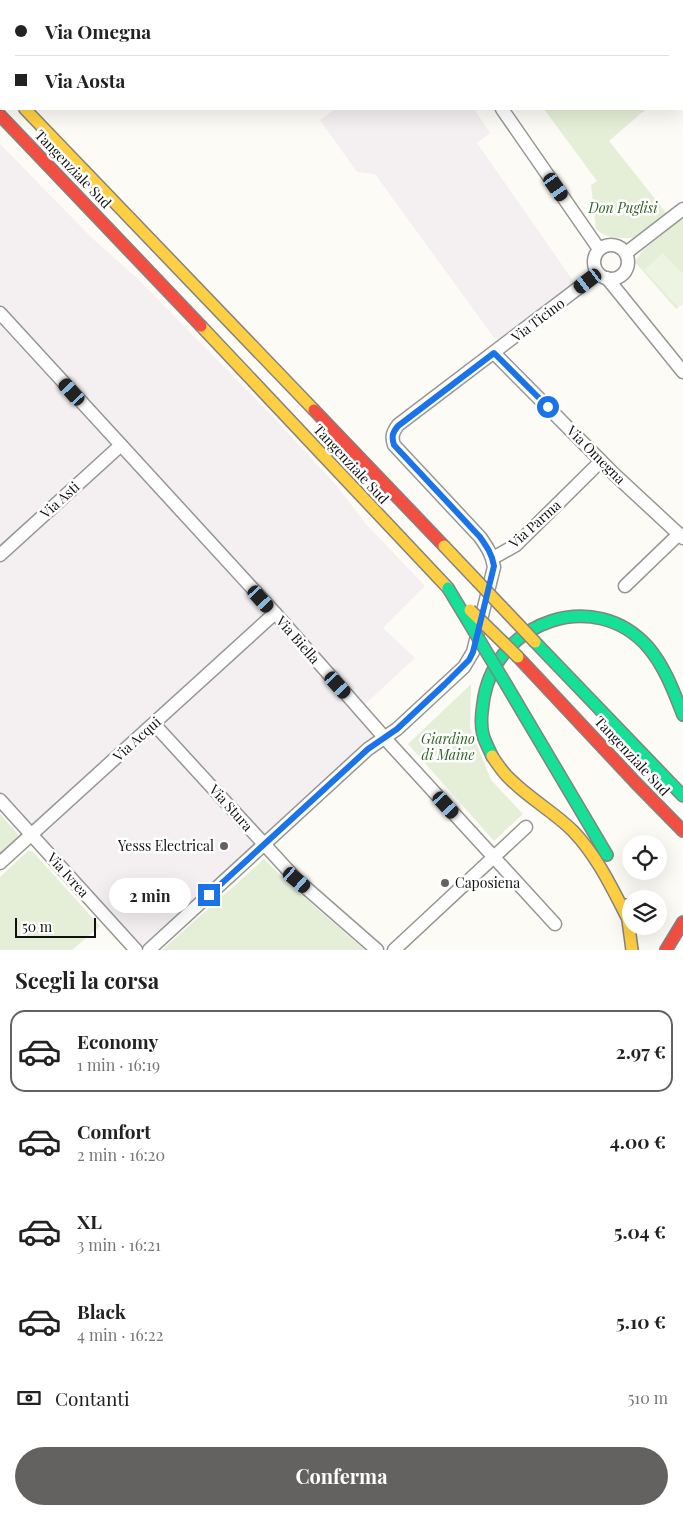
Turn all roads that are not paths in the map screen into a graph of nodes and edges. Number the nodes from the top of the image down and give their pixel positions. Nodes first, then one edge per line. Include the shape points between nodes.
1 (26, 110) edge
2 (503, 110) edge
3 (0, 115) edge
4 (0, 127) edge
5 (25, 141) junction
6 (683, 208) edge
7 (599, 249) junction
8 (626, 253) junction
9 (603, 276) junction
10 (0, 313) edge
11 (494, 353) junction
12 (683, 372) edge
13 (121, 445) junction
14 (601, 461) junction
15 (681, 536) edge
16 (0, 555) edge
17 (493, 558) junction
18 (625, 586) dead end
19 (448, 588) junction
20 (275, 614) junction
21 (683, 715) edge
22 (154, 724) junction
23 (385, 738) junction
24 (683, 796) edge
25 (0, 800) edge
26 (526, 827) dead end
27 (683, 831) edge
28 (32, 834) junction
29 (264, 844) junction
30 (494, 857) junction
31 (0, 864) edge
32 (623, 890) edge
33 (622, 908) edge
34 (683, 922) edge
35 (555, 924) dead end
36 (630, 935) edge
37 (136, 950) edge
38 (149, 950) edge
39 (377, 950) edge
40 (394, 950) edge
41 (632, 950) edge
42 (666, 950) edge

1 - 24 main road, Tangenziale Sud, bridge
2 - 7 street
3 - 5 main road, Tangenziale Sud
4 - 5 main road
5 - 19 main road, Tangenziale Sud
6 - 8 street
7 - 8 street via 613,245
7 - 9 street via 594,264
8 - 9 street via 626,269 618,277
9 - 11 street, Via Ticino
9 - 12 street
10 - 13 street, Via Biella
11 - 14 street, Via Omegna
11 - 17 street, Via Ticino via 398,426 392,439 394,445 480,537
13 - 16 street, Via Asti
13 - 20 street, Via Biella
14 - 15 street, Via Omegna
14 - 17 street, Via Parma via 516,545
15 - 18 street, Via Omegna
17 - 23 street via 494,566 473,652 464,666
19 - 27 main road, Tangenziale Sud, bridge
19 - 32 main road, bridge via 617,872
20 - 22 street, Via Acqui
20 - 23 street, Via Biella
21 - 33 main road via 657,659 641,640 611,621 571,616 536,626 501,657 490,674 480,722 484,739 497,764 507,778 555,815 588,848
22 - 28 street, Via Acqui
22 - 29 street, Via Stura
23 - 29 street via 368,749
23 - 30 street, Via Biella
25 - 28 street, Via Ivrea
26 - 30 street
28 - 31 street, Via Acqui
28 - 37 street, Via Ivrea
29 - 38 street
29 - 39 street, Via Stura via 297,880
30 - 35 street, Via Biella
30 - 40 street
34 - 42 main road
36 - 41 main road

